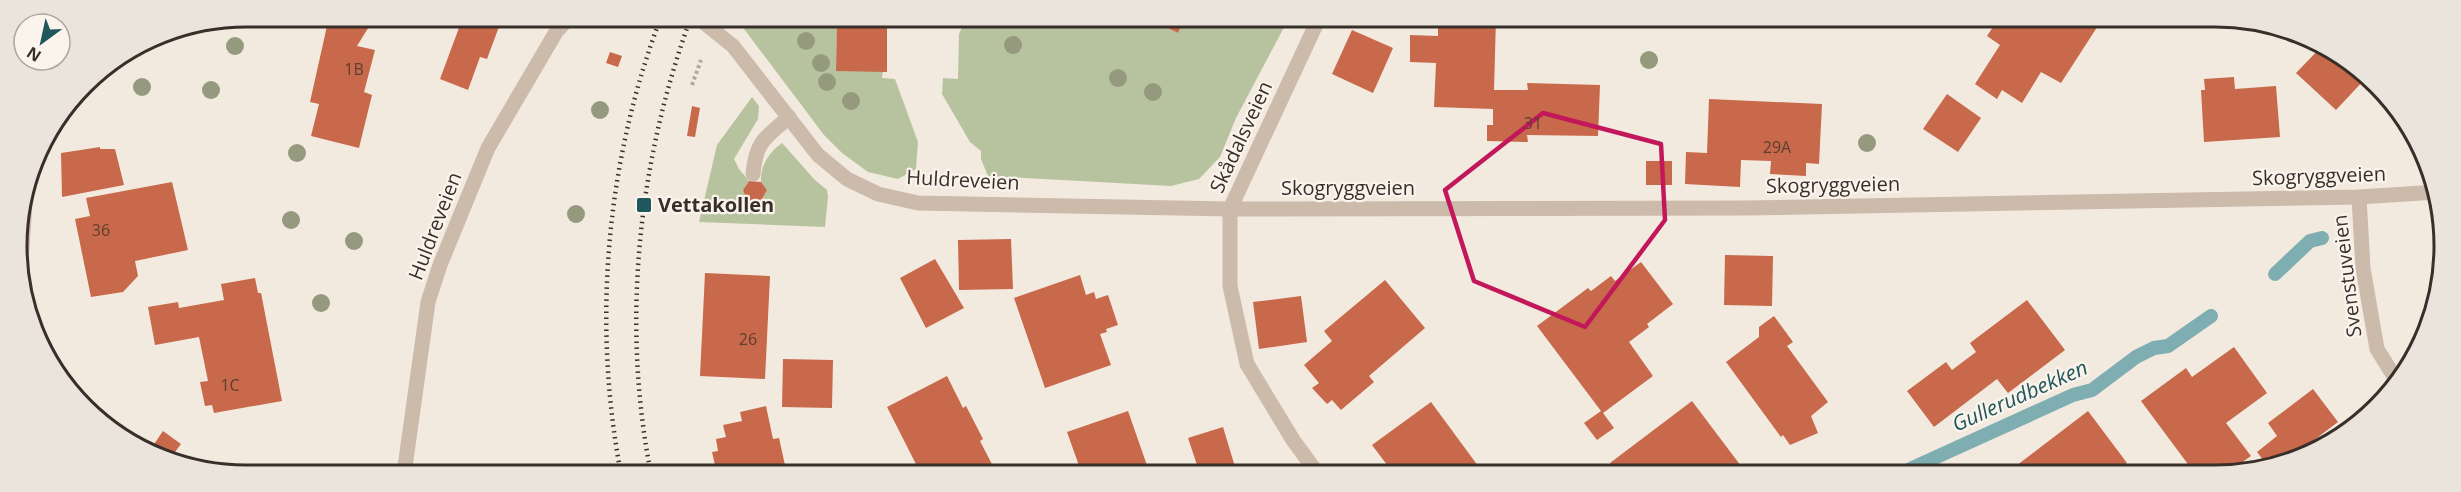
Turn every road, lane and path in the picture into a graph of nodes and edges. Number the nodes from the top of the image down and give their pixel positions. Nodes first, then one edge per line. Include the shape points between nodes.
1 (561, 27) edge
2 (710, 27) edge
3 (1315, 27) edge
4 (789, 117) junction
5 (753, 174) dead end
6 (2428, 193) edge
7 (2359, 197) junction
8 (1230, 209) junction
9 (2393, 374) edge
10 (405, 465) edge
11 (1311, 465) edge

1 - 10 street, Huldreveien via 488,148 440,265 428,302
2 - 4 street, Huldreveien via 734,46
3 - 8 street, Skådalsveien
4 - 5 street via 765,138 755,153
4 - 8 street, Huldreveien via 818,155 847,179 878,194 918,203
6 - 7 street, Skogryggveien
7 - 8 street, Skogryggveien via 1746,208
7 - 9 street, Svenstuveien via 2363,268 2377,349
8 - 11 street, Skådalsveien via 1230,286 1247,364

